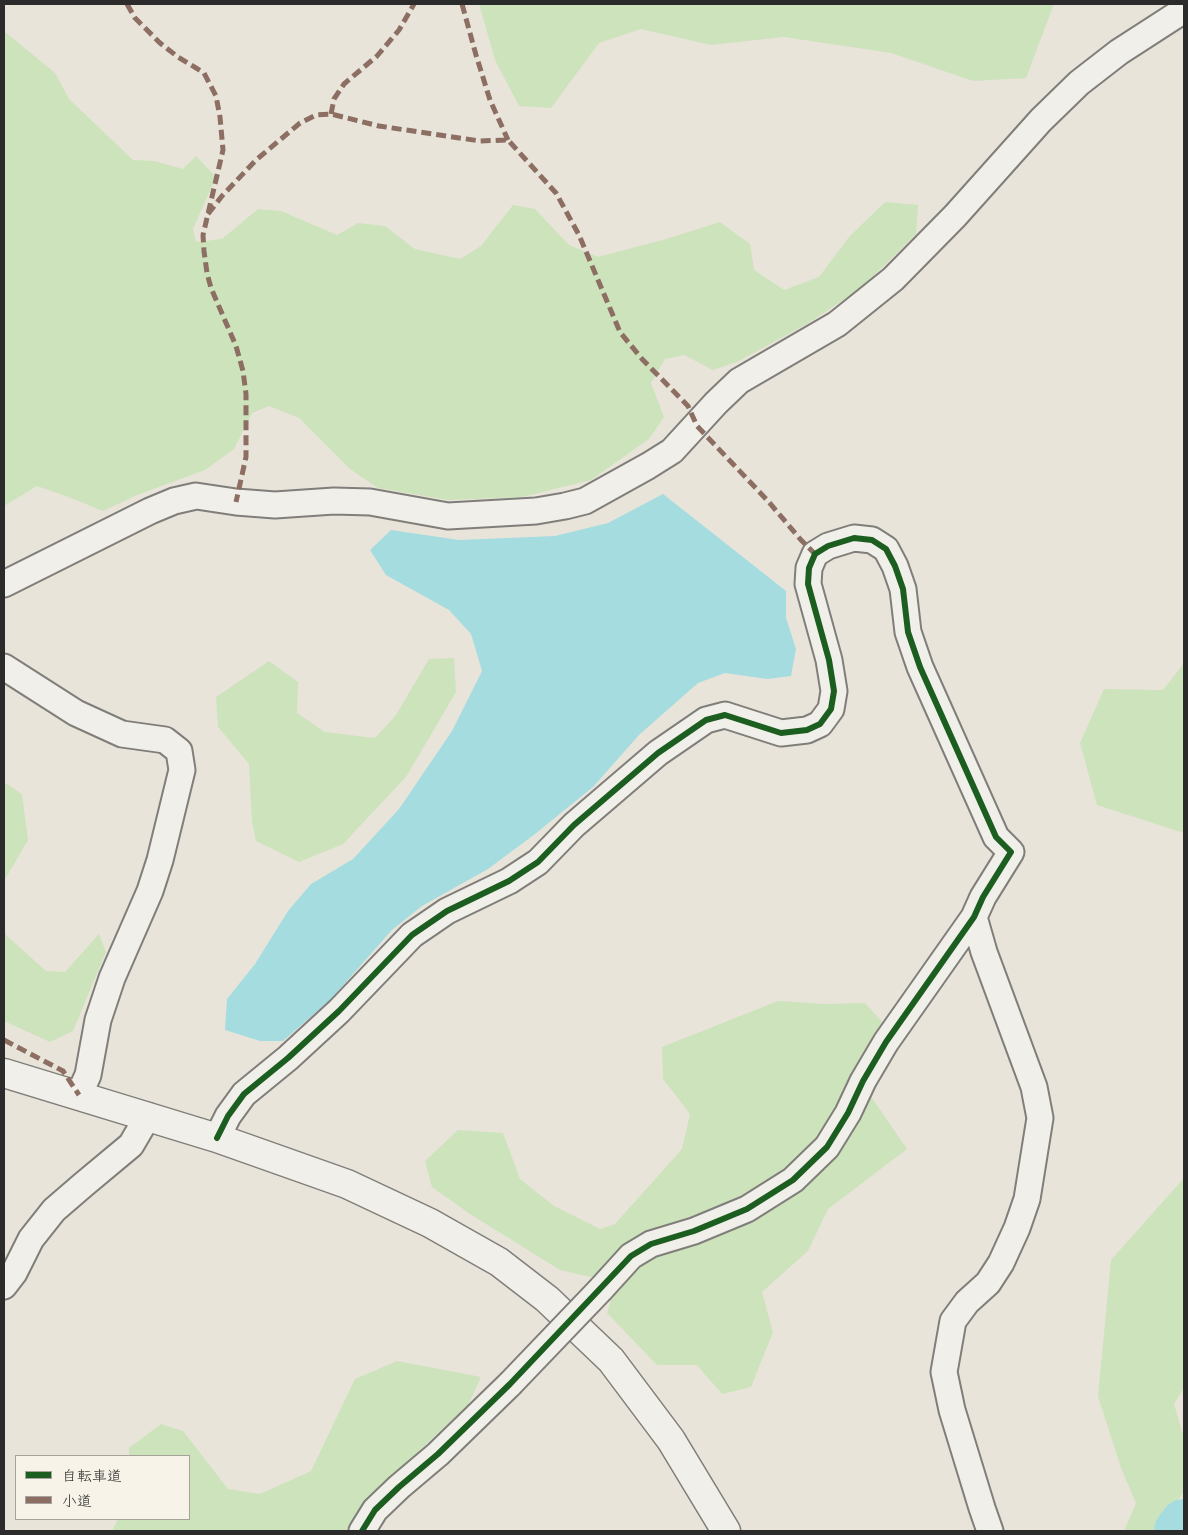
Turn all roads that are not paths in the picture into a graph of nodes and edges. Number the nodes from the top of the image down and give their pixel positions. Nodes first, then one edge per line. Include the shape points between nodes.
1 (1184, 10) edge
2 (4, 584) edge
3 (4, 667) edge
4 (974, 917) junction
5 (4, 1073) edge
6 (79, 1095) junction
7 (148, 1116) junction
8 (217, 1138) junction
9 (4, 1286) edge
10 (362, 1531) edge
11 (726, 1531) edge
12 (990, 1531) edge

1 - 2 street via 1119,52 1080,83 1041,120 893,279 837,324 740,381 672,451 585,501 536,510 448,516 370,502 334,500 275,505 196,496 150,510
3 - 6 street via 76,713 122,734 165,740 179,751 182,770 160,860 112,978 98,1020 88,1074
4 - 8 street via 1010,852 996,837 920,667 908,632 903,589 896,566 886,549 872,540 854,538 815,554 809,568 808,584 829,660 834,692 831,709 820,724 807,730 781,733 725,715 706,720 666,748 574,825 538,862 509,881 447,911 412,934 339,1011 244,1094
4 - 10 street, bridge via 886,1042 827,1147 793,1180 747,1209 652,1244 631,1256 510,1384 375,1510
4 - 12 street via 1034,1087 1040,1118 1026,1200 1017,1228 988,1283 967,1302 953,1321 944,1372 952,1410
5 - 6 street
6 - 7 street
7 - 8 street
7 - 9 street via 131,1146 54,1210 31,1239
8 - 11 street via 347,1184 430,1222 500,1262 547,1299 611,1360 672,1440

